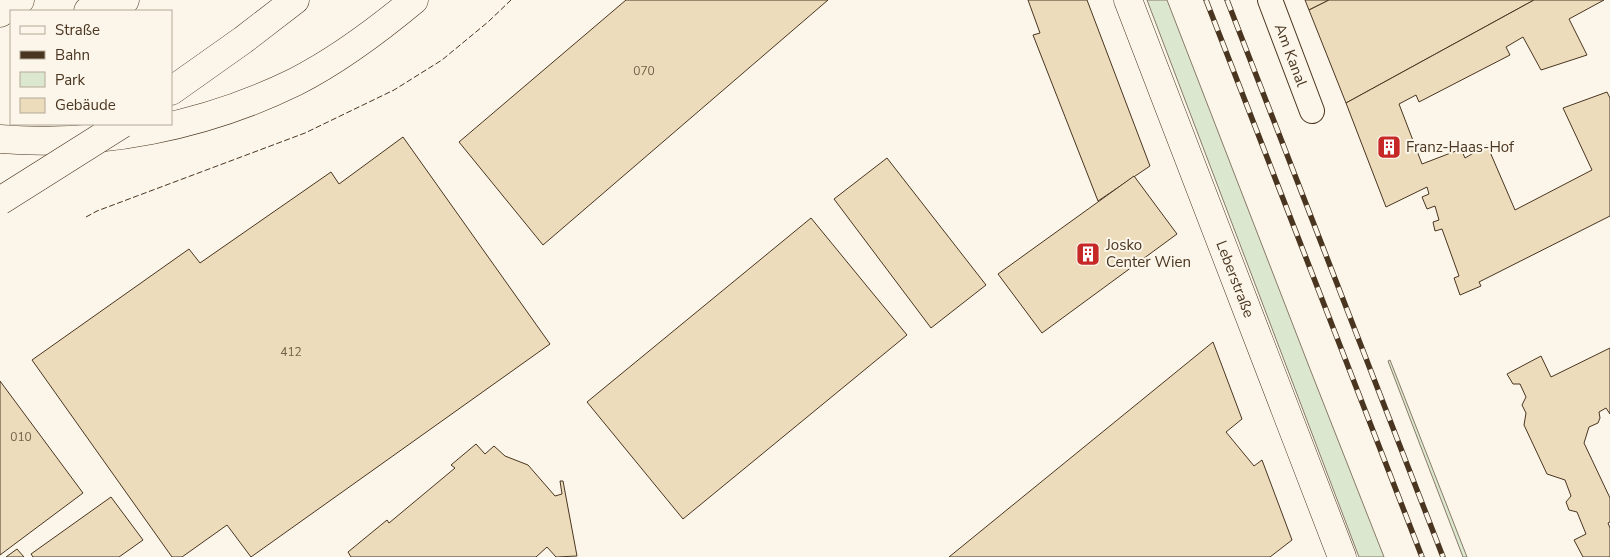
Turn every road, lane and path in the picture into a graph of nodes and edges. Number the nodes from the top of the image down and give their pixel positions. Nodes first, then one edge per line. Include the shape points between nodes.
1 (20, 0) edge
2 (125, 0) edge
3 (295, 0) edge
4 (414, 0) edge
5 (1128, 0) edge
6 (1270, 0) edge
7 (91, 10) edge
8 (0, 13) edge
9 (172, 90) edge
10 (1312, 111) dead end
11 (120, 125) edge
12 (0, 139) edge
13 (0, 201) edge
14 (1342, 557) edge

1 - 8 main road
2 - 7 main road
3 - 9 main road
4 - 12 main road via 347,52 296,81 243,104 136,134 74,141
5 - 14 main road, Leberstraße
6 - 10 street, Am Kanal
11 - 13 main road, bridge

